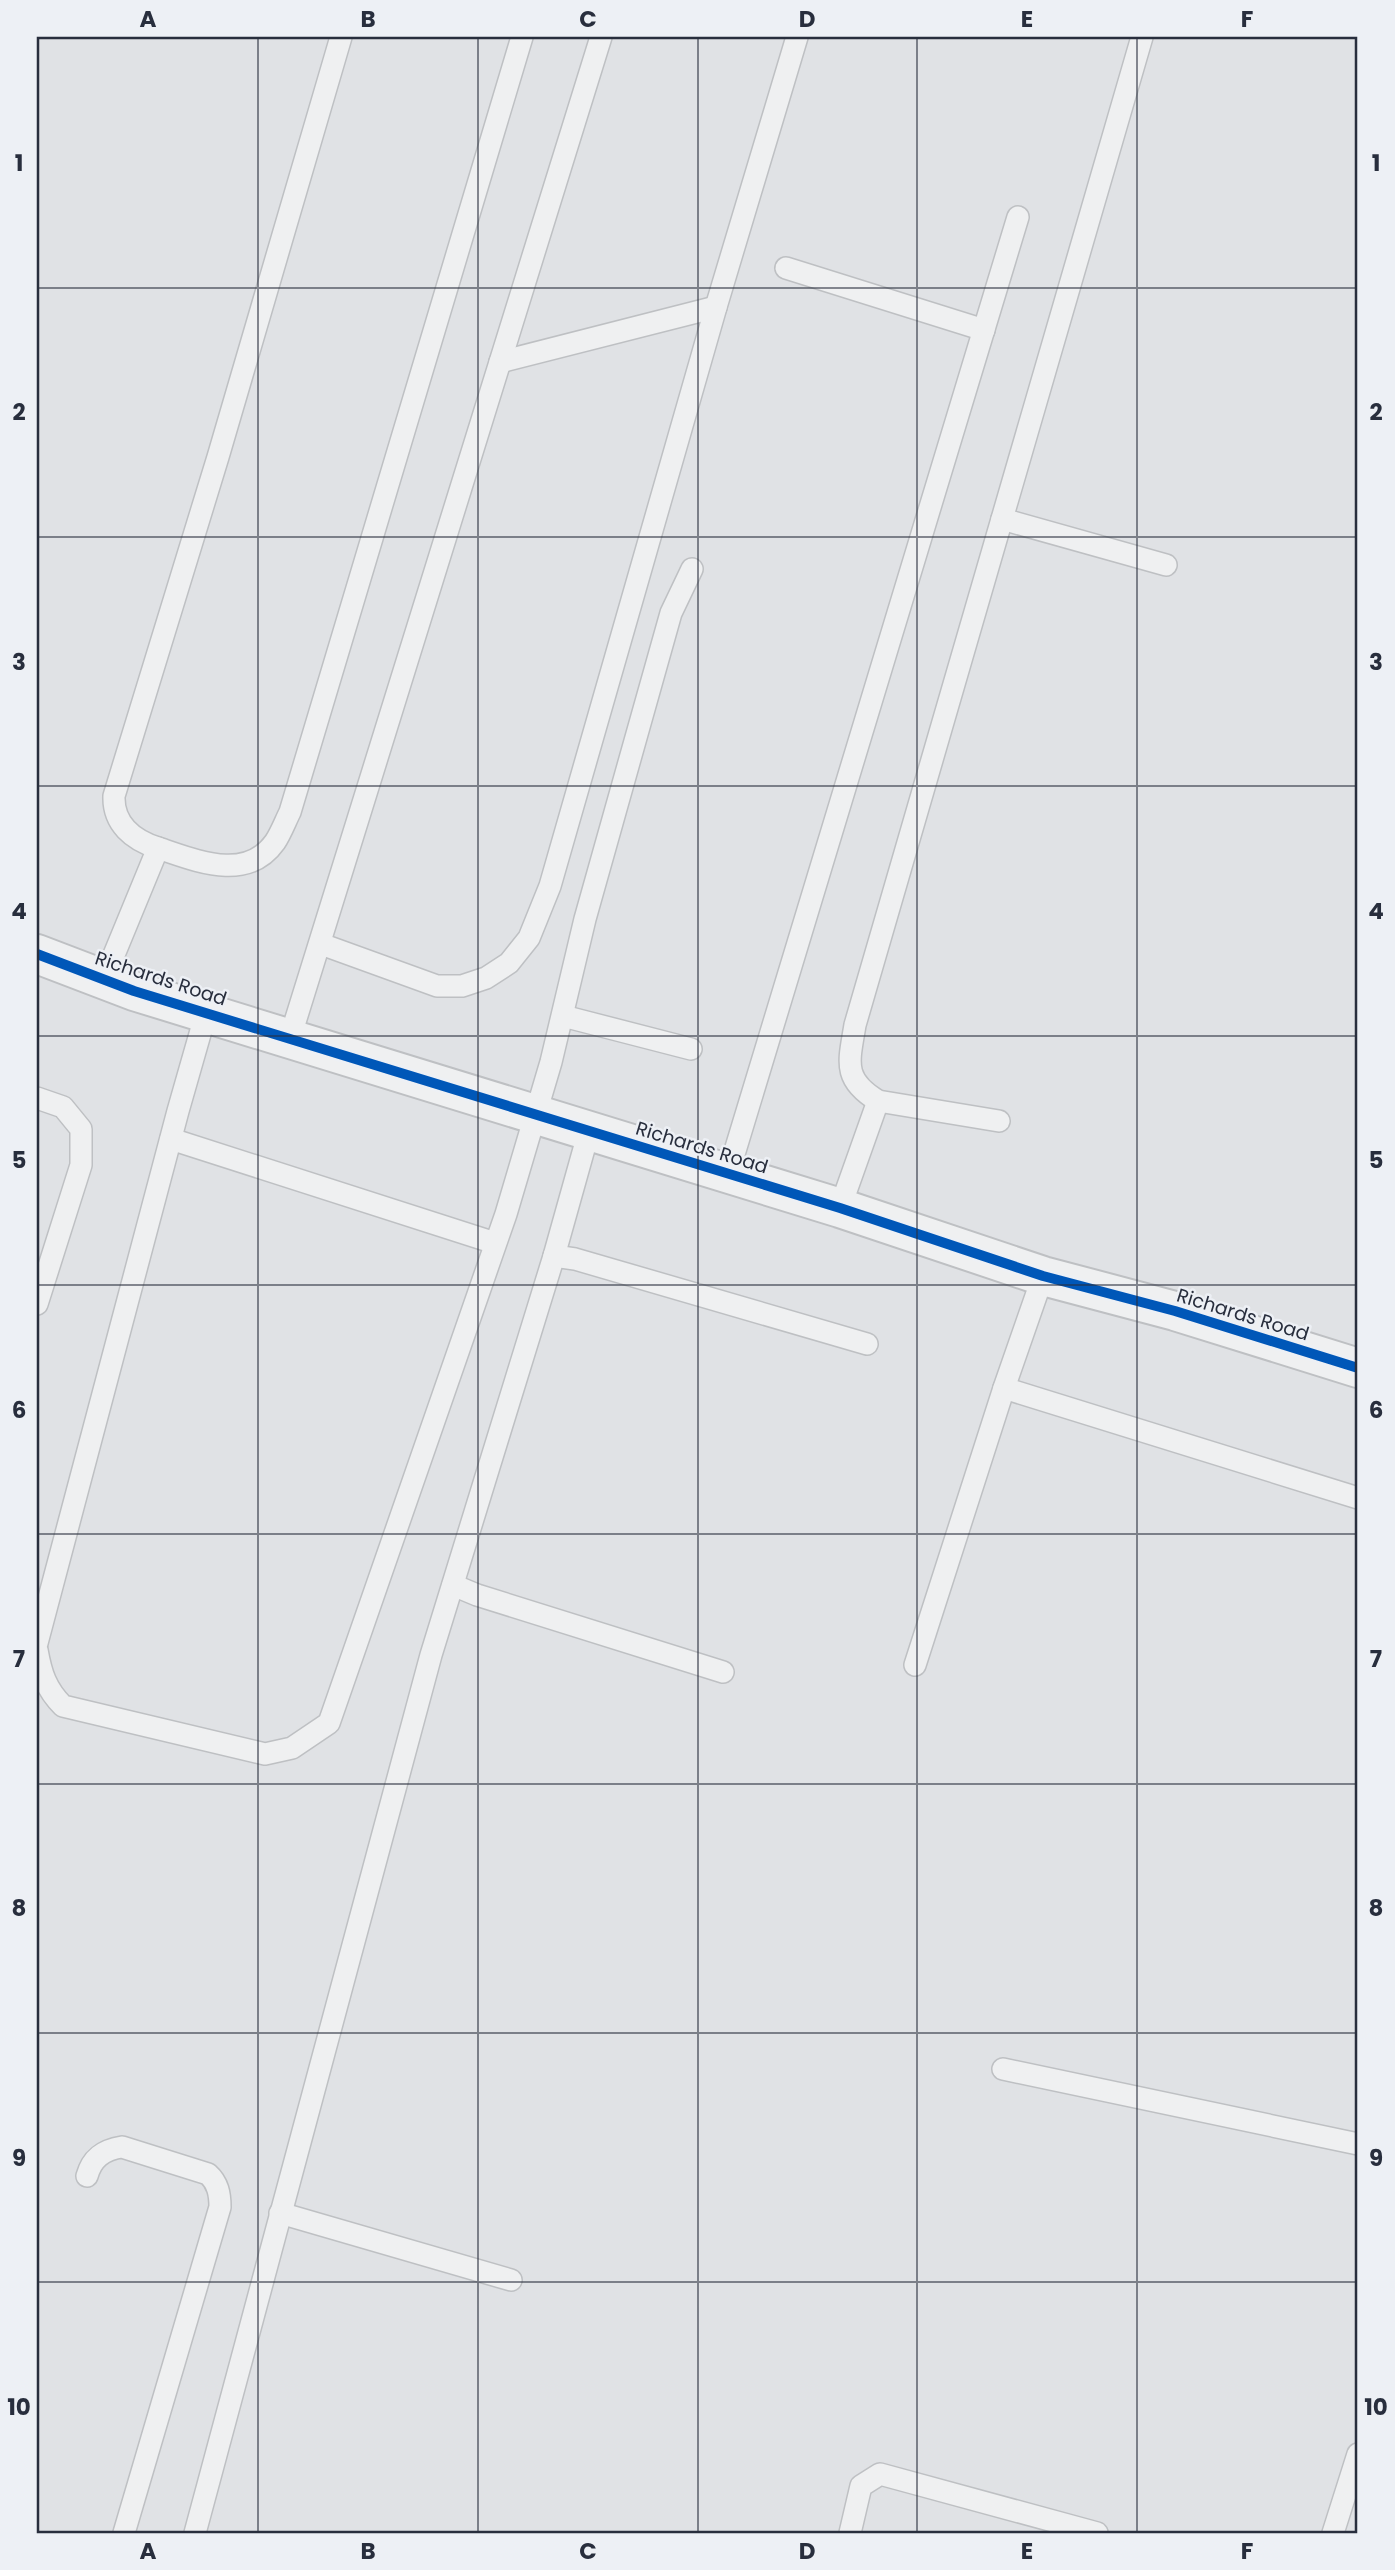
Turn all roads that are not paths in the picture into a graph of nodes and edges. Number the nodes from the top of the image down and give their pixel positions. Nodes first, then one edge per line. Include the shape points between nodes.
1 (341, 37) edge
2 (522, 37) edge
3 (601, 37) edge
4 (797, 37) edge
5 (1142, 37) edge
6 (1018, 217) dead end
7 (786, 268) dead end
8 (716, 307) junction
9 (984, 330) junction
10 (500, 362) junction
11 (1002, 519) junction
12 (1166, 565) dead end
13 (692, 569) dead end
14 (158, 848) junction
15 (321, 944) junction
16 (37, 954) edge
17 (37, 973) edge
18 (119, 985) junction
19 (206, 1013) junction
20 (563, 1016) junction
21 (290, 1038) junction
22 (691, 1049) dead end
23 (37, 1098) edge
24 (878, 1101) junction
25 (534, 1113) junction
26 (999, 1121) dead end
27 (589, 1130) junction
28 (170, 1139) junction
29 (728, 1174) junction
30 (840, 1208) junction
31 (495, 1243) junction
32 (554, 1256) junction
33 (1043, 1276) junction
34 (37, 1304) edge
35 (867, 1345) dead end
36 (1358, 1368) edge
37 (1004, 1388) junction
38 (1358, 1498) edge
39 (453, 1585) junction
40 (37, 1643) edge
41 (37, 1650) edge
42 (915, 1665) dead end
43 (723, 1672) dead end
44 (1003, 2069) dead end
45 (1358, 2144) edge
46 (87, 2176) dead end
47 (280, 2213) junction
48 (511, 2280) dead end
49 (1358, 2454) edge
50 (124, 2533) edge
51 (195, 2533) edge
52 (850, 2533) edge
53 (1097, 2533) edge
54 (1333, 2533) edge

1 - 14 lane via 114,796 123,826
2 - 14 lane via 290,812 269,849 240,865 217,865
3 - 10 lane
4 - 8 lane
5 - 11 lane
6 - 9 lane
7 - 9 lane
8 - 10 lane
8 - 15 lane via 550,886 529,938 509,963 462,986 438,986
9 - 29 lane
10 - 15 lane
11 - 12 lane
11 - 24 lane via 855,1025 849,1066 861,1090
13 - 20 lane via 667,626 585,919
14 - 18 lane
15 - 21 lane
16 - 18 street, Richards Road
17 - 18 street, Richards Road
18 - 19 street, Richards Road
19 - 21 street, Richards Road
19 - 28 lane
20 - 22 lane
20 - 25 lane
21 - 25 street, Richards Road
23 - 34 lane via 63,1107 81,1129 81,1165
24 - 26 lane
24 - 30 lane
25 - 27 street, Richards Road
25 - 31 lane
27 - 29 street, Richards Road
27 - 32 lane
28 - 31 lane
28 - 40 lane
29 - 30 street, Richards Road
30 - 33 street, Richards Road
31 - 41 lane via 329,1723 292,1748 265,1754 63,1706 49,1692
32 - 35 lane
32 - 39 lane
33 - 36 street, Richards Road
33 - 37 lane
37 - 38 lane
37 - 42 lane
39 - 43 lane
39 - 47 lane
44 - 45 lane
46 - 50 lane via 97,2156 122,2147 208,2174 220,2196
47 - 48 lane
47 - 51 lane
49 - 54 lane
52 - 53 lane via 861,2486 880,2474

